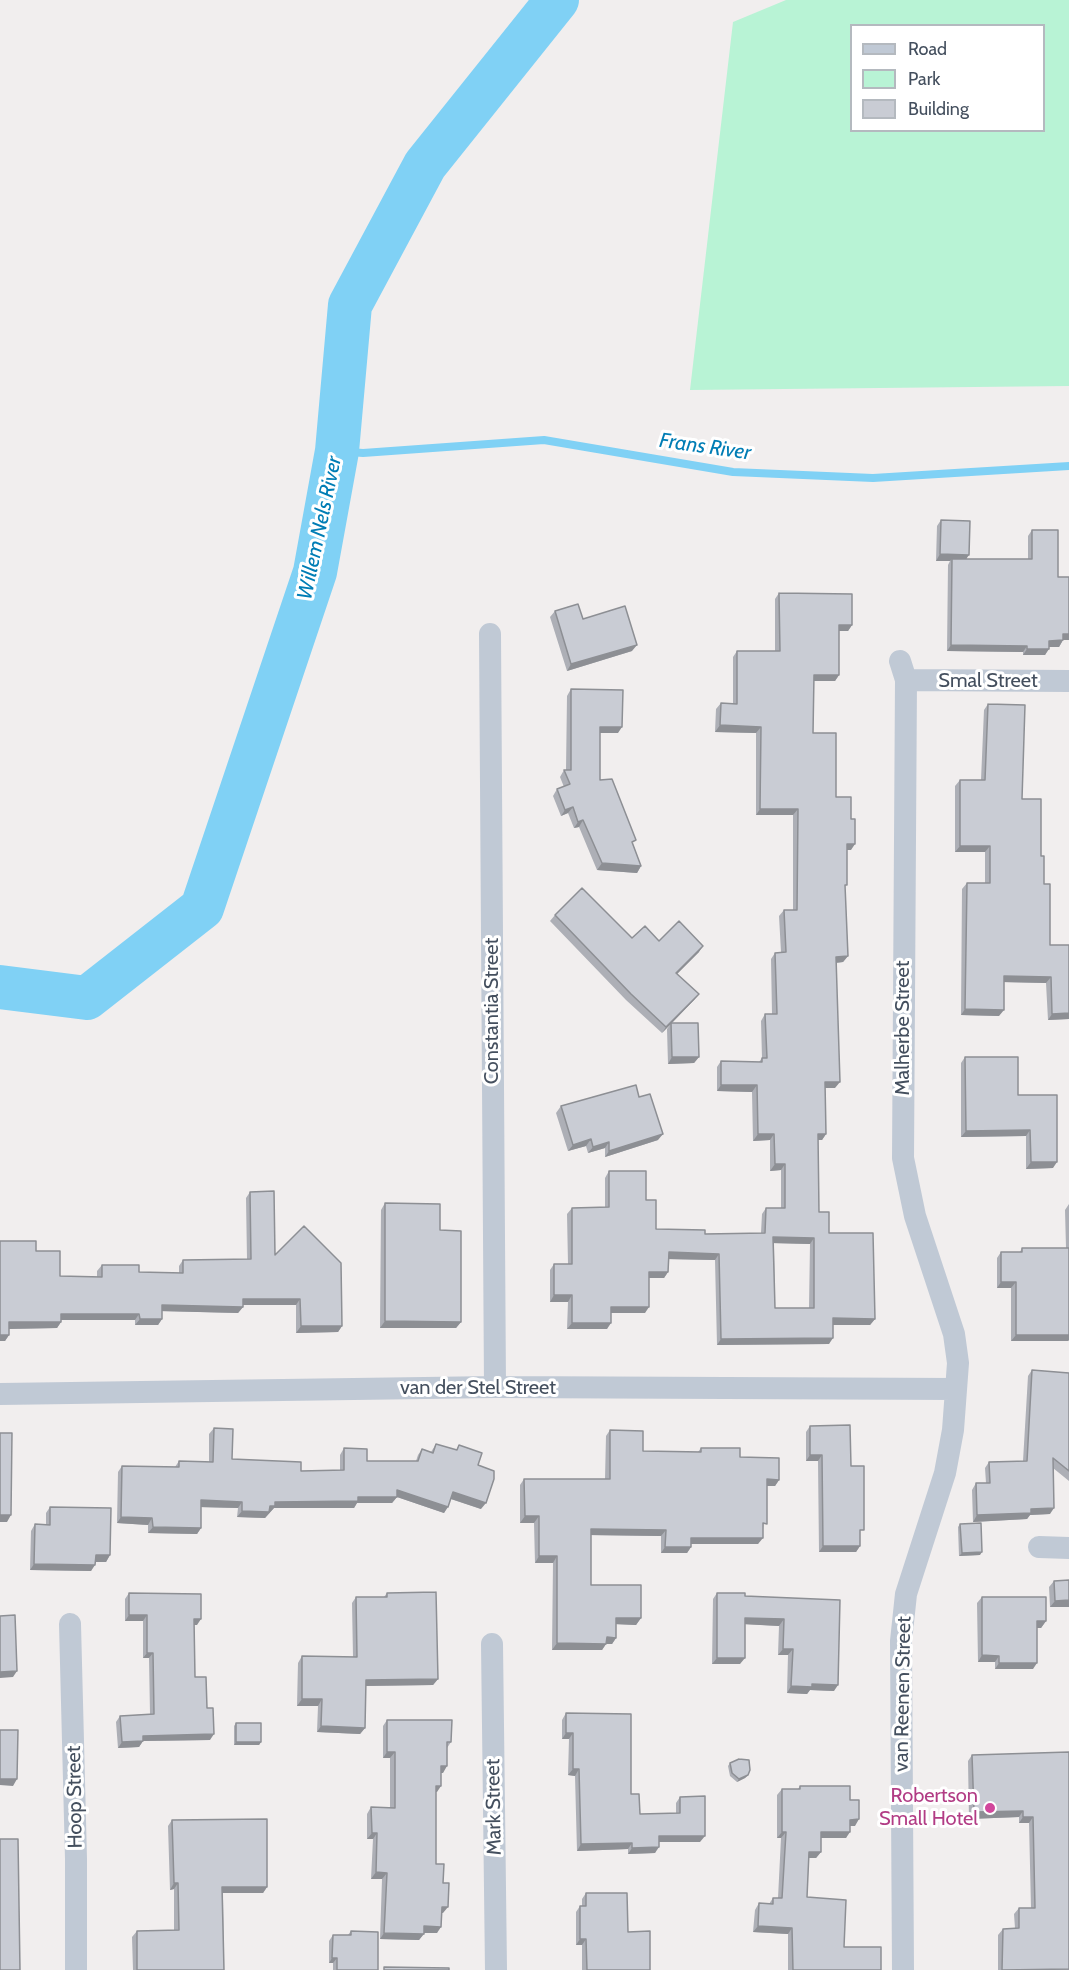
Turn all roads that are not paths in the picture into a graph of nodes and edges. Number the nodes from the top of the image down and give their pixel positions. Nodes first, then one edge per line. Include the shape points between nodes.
1 (490, 634) dead end
2 (903, 671) joint
3 (1069, 681) edge
4 (495, 1387) junction
5 (956, 1389) junction
6 (0, 1394) edge
7 (1039, 1547) dead end
8 (1069, 1548) edge
9 (70, 1624) dead end
10 (492, 1644) dead end
11 (76, 1970) edge
12 (496, 1970) edge
13 (903, 1970) edge

1 - 4 street, Constantia Street
2 - 3 street, Smal Street
2 - 5 street, Malherbe Street via 903,1158 915,1216 954,1334
4 - 5 street, van der Stel Street
4 - 6 street, van der Stel Street
5 - 13 street, van Reenen Street via 945,1473 906,1594 900,1641
7 - 8 street
9 - 11 street, Hoop Street
10 - 12 street, Mark Street

